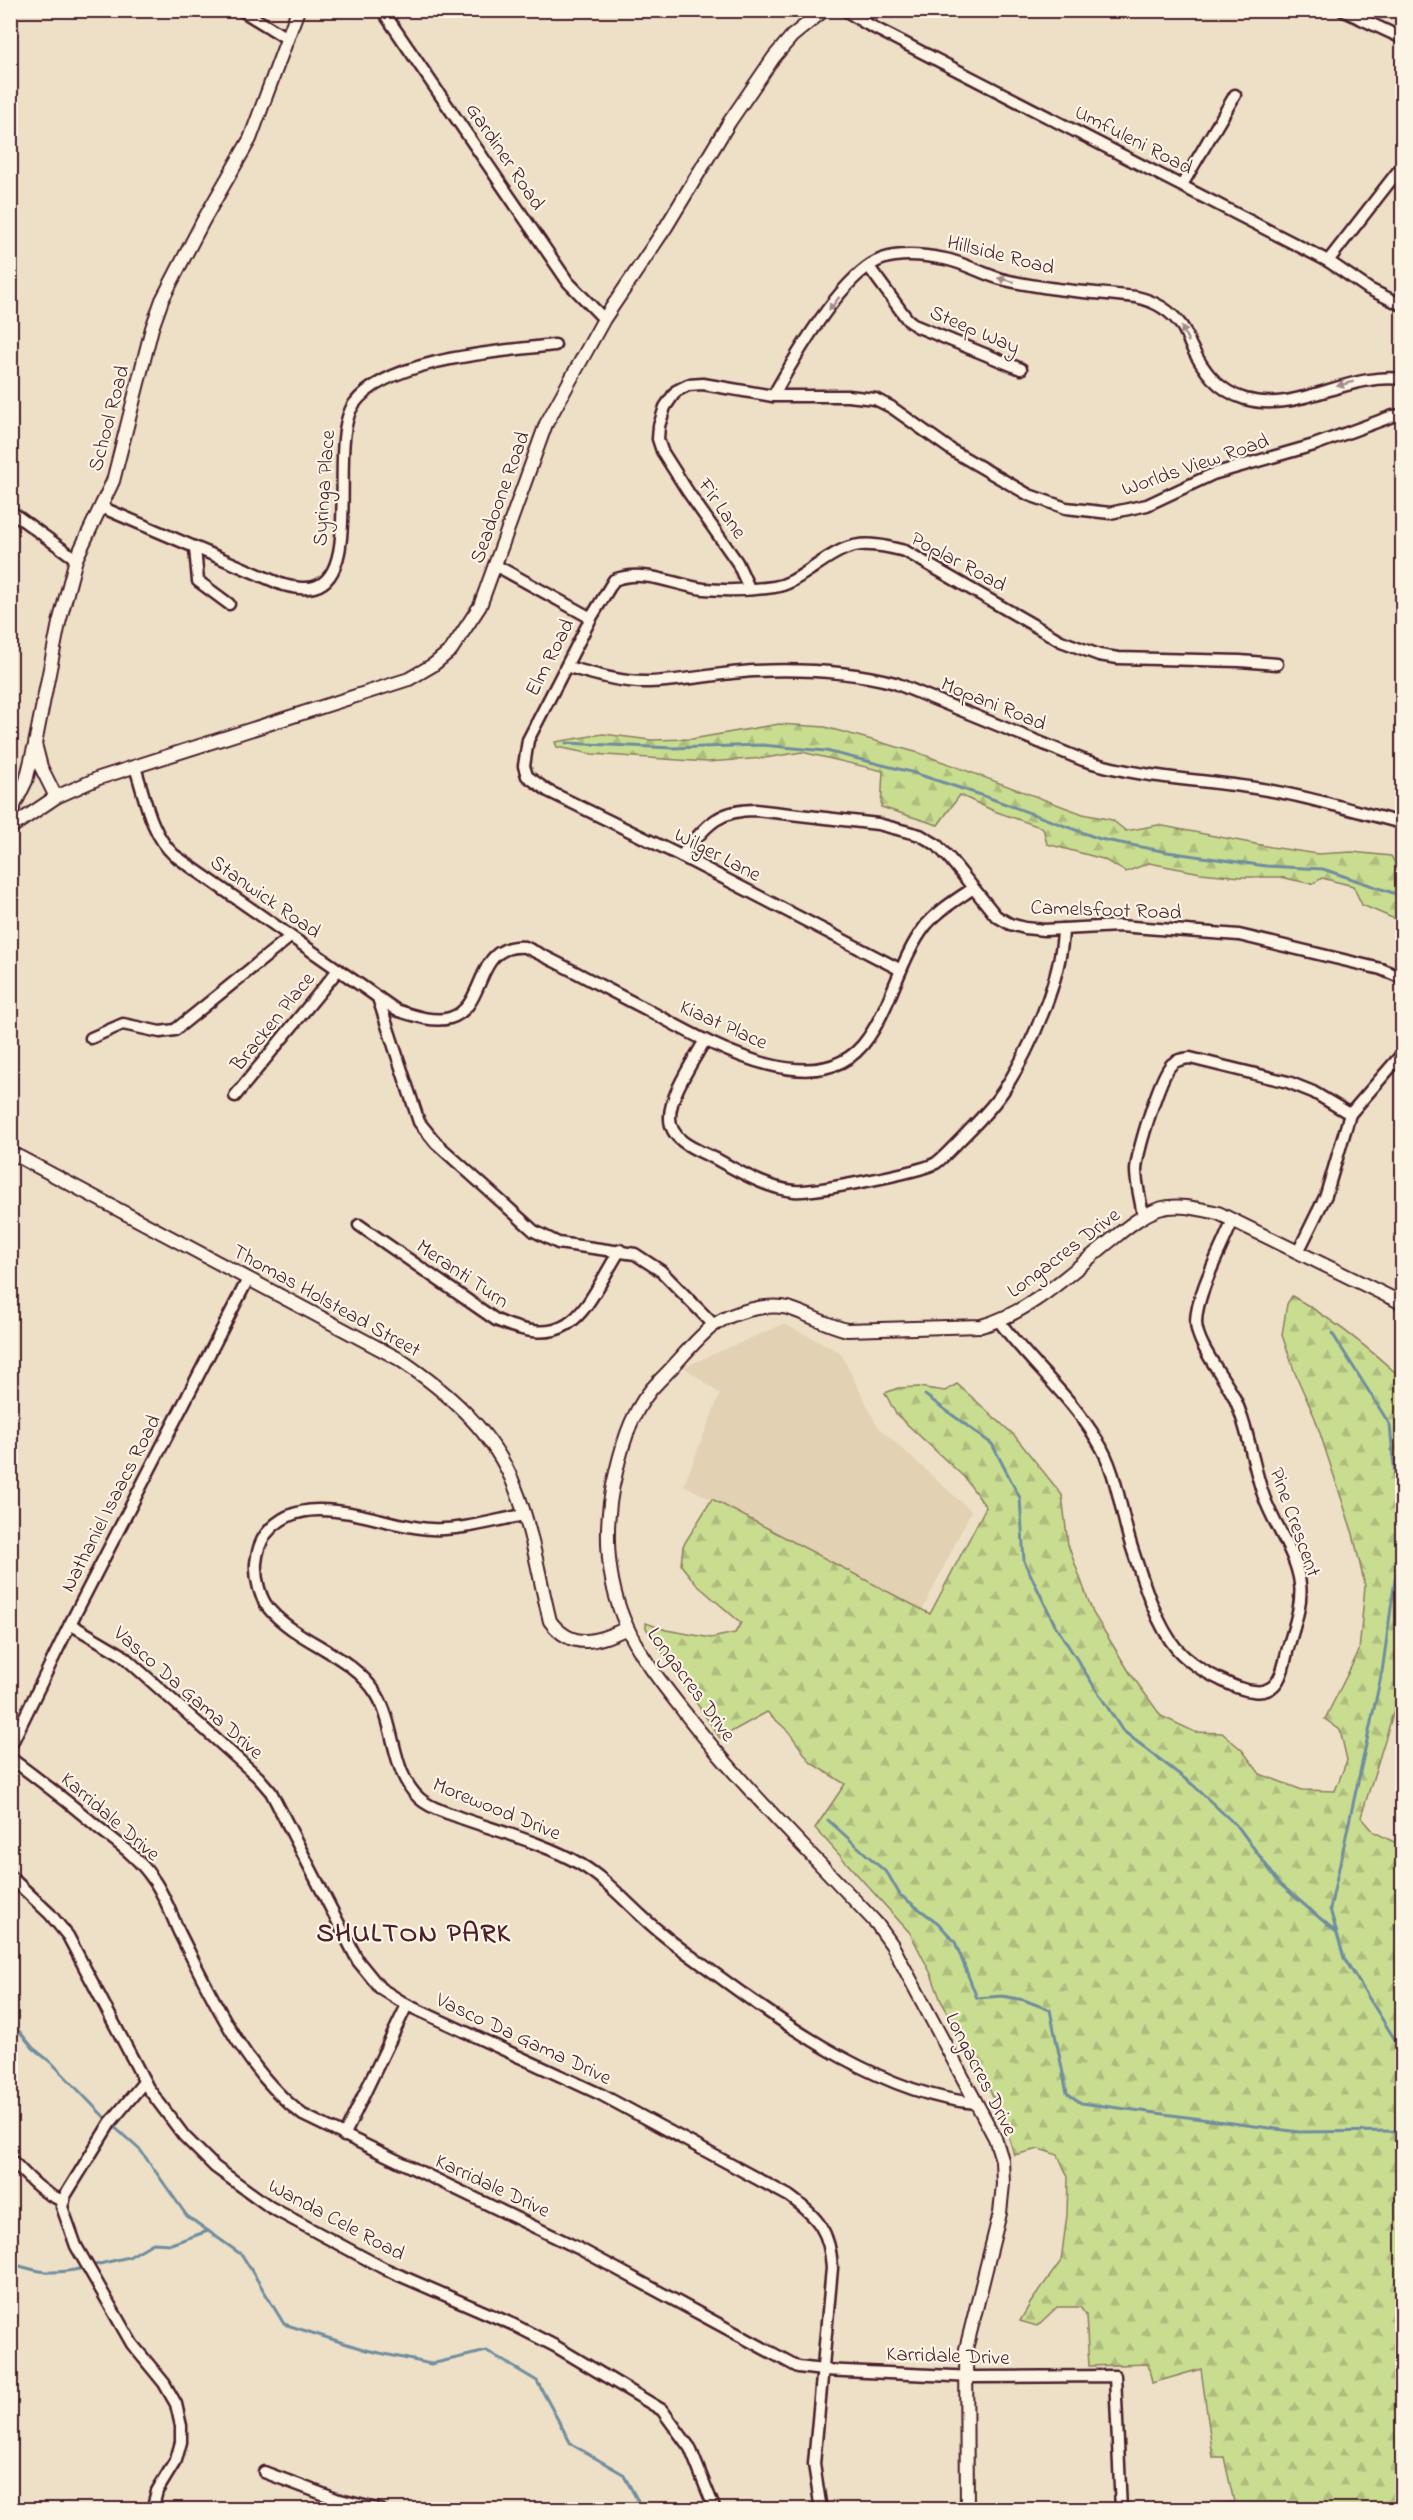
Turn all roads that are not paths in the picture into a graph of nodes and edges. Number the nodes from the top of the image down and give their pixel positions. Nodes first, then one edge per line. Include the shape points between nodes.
1 (241, 10) edge
2 (298, 10) edge
3 (382, 10) edge
4 (824, 10) edge
5 (846, 10) edge
6 (1342, 10) edge
7 (1402, 38) edge
8 (288, 39) junction
9 (1235, 95) dead end
10 (1402, 166) edge
11 (1399, 177) edge
12 (1182, 185) junction
13 (1328, 261) junction
14 (869, 267) junction
15 (1402, 305) edge
16 (604, 319) junction
17 (555, 345) dead end
18 (1020, 369) dead end
19 (1402, 379) edge
20 (773, 396) junction
21 (1402, 415) edge
22 (101, 507) junction
23 (10, 511) edge
24 (195, 548) junction
25 (76, 559) junction
26 (495, 565) junction
27 (624, 576) joint
28 (749, 588) junction
29 (229, 604) dead end
30 (591, 618) junction
31 (1277, 664) dead end
32 (568, 667) junction
33 (35, 744) junction
34 (135, 766) junction
35 (524, 766) joint
36 (56, 797) junction
37 (10, 814) edge
38 (1402, 820) edge
39 (10, 828) edge
40 (681, 856) junction
41 (972, 889) junction
42 (1063, 929) junction
43 (290, 936) junction
44 (338, 970) junction
45 (901, 970) junction
46 (1402, 978) edge
47 (378, 998) junction
48 (421, 1017) joint
49 (91, 1038) dead end
50 (705, 1040) junction
51 (1402, 1054) edge
52 (235, 1096) dead end
53 (1350, 1114) junction
54 (10, 1152) edge
55 (1143, 1216) junction
56 (1233, 1220) junction
57 (359, 1225) dead end
58 (620, 1250) junction
59 (1299, 1250) junction
60 (248, 1279) junction
61 (1402, 1303) edge
62 (999, 1321) junction
63 (714, 1325) junction
64 (524, 1515) junction
65 (70, 1624) junction
66 (627, 1628) junction
67 (10, 1747) edge
68 (10, 1758) edge
69 (10, 1876) edge
70 (407, 2005) junction
71 (144, 2082) junction
72 (976, 2103) junction
73 (344, 2136) junction
74 (10, 2159) edge
75 (63, 2201) junction
76 (822, 2370) junction
77 (965, 2376) junction
78 (264, 2472) dead end
79 (152, 2510) edge
80 (381, 2510) edge
81 (715, 2510) edge
82 (821, 2510) edge
83 (967, 2510) edge
84 (1121, 2510) edge

1 - 8 street
2 - 8 street, School Road
3 - 16 street, Gardiner Road via 568,282
4 - 16 street, Seadoone Road via 774,57
5 - 12 street, Umfuleni Road via 875,29
6 - 7 street
8 - 22 street, School Road via 250,139 162,300 116,472
9 - 12 street
10 - 11 street
11 - 13 street
12 - 13 street, Umfuleni Road
13 - 15 street, Umfuleni Road via 1355,281
14 - 18 street, Steep Way via 916,326
19 -> 14 street, Hillside Road via 1363,380 1288,401 1265,403 1243,399 1207,375 1182,326 1152,301 1029,285 934,257 892,256
14 -> 20 street, Hillside Road via 846,287 827,312
16 - 26 street, Seadoone Road via 546,424
17 - 24 street, Syringa Place via 457,358 394,375 355,403 344,438 338,563 329,577 316,586 302,589 282,585
20 - 21 street, Worlds View Road via 875,399 1029,495 1066,508 1110,513 1147,505 1212,474
20 - 28 street, Fir Lane via 688,385 676,391 665,406 659,426 662,452 737,562
22 - 24 street, Syringa Place
22 - 25 street, School Road
23 - 25 street
24 - 29 street via 198,581
25 - 33 street, School Road
26 - 30 street
26 - 34 street, Seadoone Road via 480,606 451,650 409,679
27 - 28 street, Poplar Road via 638,574 707,589
27 - 30 street, Elm Road via 610,585
28 - 31 street, Poplar Road via 788,583 836,552 877,543 905,551 1061,641 1099,655
30 - 32 street, Elm Road
32 - 35 street, Elm Road via 528,740
32 - 38 street, Mopani Road via 610,678 648,682 753,671 873,677 1110,768 1145,776 1254,788
33 - 36 street, School Road
33 - 37 street via 26,781
34 - 36 street, Seadoone Road
34 - 43 street, Stanwick Road via 163,844
35 - 40 street, Wilger Lane via 535,783
36 - 39 street
40 - 41 street, Camelsfoot Road via 709,822 736,810 755,810 878,824 920,835 937,845
40 - 45 street, Wilger Lane
41 - 42 street, Camelsfoot Road via 1010,924
41 - 45 street, Kiaat Place via 939,911 925,926
42 - 46 street, Camelsfoot Road via 1119,926 1239,935 1381,969
42 - 50 street via 1063,947 1053,987 1004,1090 972,1128 926,1167 822,1190 794,1191 769,1185 692,1147 675,1134 671,1108
43 - 44 street, Stanwick Road
43 - 49 street via 175,1030 160,1032 123,1024
44 - 47 street, Stanwick Road
44 - 52 street, Bracken Place
45 - 50 street, Kiaat Place via 870,1036 856,1055 839,1063 820,1068 770,1066
47 - 48 street, Stanwick Road via 396,1010
47 - 58 street via 412,1105 425,1133 534,1231 558,1243
48 - 50 street, Kiaat Place via 451,1018 461,1012 492,957 512,946 525,947
51 - 53 street
53 - 55 street via 1288,1082 1190,1058 1179,1059 1170,1065 1137,1154
53 - 59 street via 1326,1195
54 - 60 street, Thomas Holstead Street
55 - 56 street, Longacres Drive via 1173,1207 1218,1213
55 - 62 street, Longacres Drive via 1048,1290
56 - 59 street, Longacres Drive
56 - 62 street, Pine Crescent via 1201,1297 1196,1326 1200,1340 1237,1403 1264,1499 1298,1575 1300,1595 1285,1663 1272,1689 1259,1692 1236,1687 1190,1662 1176,1648 1156,1612 1132,1548 1102,1447 1078,1410
57 - 58 street, Meranti Turn via 496,1320 534,1333 565,1328 579,1315
58 - 63 street via 635,1254 661,1271
59 - 61 street, Longacres Drive
60 - 64 street, Thomas Holstead Street via 399,1359 449,1397 472,1418 503,1461
60 - 65 street, Nathaniel Isaacs Road
62 - 63 street, Longacres Drive via 963,1328 847,1330 784,1307 736,1314
63 - 66 street, Longacres Drive via 637,1408 619,1459 610,1496 607,1547 618,1605
64 - 66 street, Thomas Holstead Street via 550,1621 559,1633 583,1642
64 - 72 street, Morewood Drive via 432,1529 309,1509 278,1522 265,1535 257,1553 260,1591 268,1609 351,1666 375,1692 384,1708 401,1771 409,1787 429,1806 578,1863 614,1889 664,1936 769,2014 848,2061 926,2093
65 - 67 street, Nathaniel Isaacs Road
65 - 70 street, Vasco Da Gama Drive via 121,1654 258,1777 271,1792 358,1961 380,1988
66 - 72 street, Longacres Drive via 662,1684 703,1736 882,1931
68 - 73 street, Karridale Drive via 138,1860 154,1879 209,1995 272,2086 303,2115
69 - 71 street, Wanda Cele Road via 68,1936
70 - 73 street
70 - 76 street, Vasco Da Gama Drive via 602,2095 806,2208 825,2231 831,2248
71 - 75 street via 110,2123
71 - 81 street, Wanda Cele Road via 199,2152 262,2202 385,2269 512,2324 662,2410 690,2448
72 - 77 street, Longacres Drive via 995,2138 1002,2160 1003,2184 1000,2213 969,2332
73 - 76 street, Karridale Drive via 578,2248 798,2367
74 - 75 street via 41,2190
75 - 79 street via 76,2246 132,2344 176,2404 181,2442
76 - 77 street, Karridale Drive
76 - 82 street, Vasco Da Gama Drive via 814,2464
77 - 83 street, Longacres Drive
77 - 84 street, Karridale Drive via 1115,2376
78 - 80 street via 336,2499

